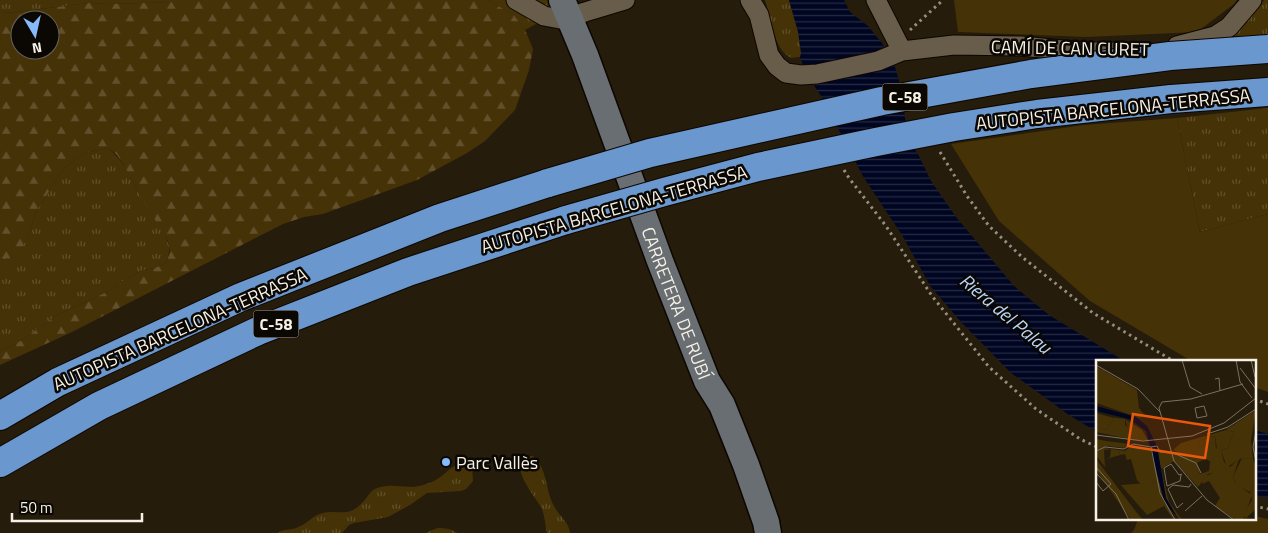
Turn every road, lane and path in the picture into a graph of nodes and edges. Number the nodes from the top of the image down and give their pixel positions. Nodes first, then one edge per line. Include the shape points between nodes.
1 (516, 0) edge
2 (625, 0) edge
3 (750, 0) edge
4 (876, 0) edge
5 (943, 0) edge
6 (1252, 0) edge
7 (574, 6) edge
8 (899, 46) junction
9 (1268, 49) edge
10 (1268, 92) edge
11 (940, 152) dead end
12 (839, 162) dead end
13 (1172, 360) edge
14 (58, 382) junction
15 (0, 399) edge
16 (1256, 400) edge
17 (1268, 404) edge
18 (722, 406) junction
19 (0, 416) edge
20 (1096, 446) edge
21 (0, 463) edge
22 (769, 529) edge

1 - 7 street via 544,16 560,19
2 - 7 street
3 - 8 street, CAMÍ DE CAN CURET via 759,15 769,55 786,73 817,74 878,61
4 - 8 street
5 - 8 path
6 - 8 street, CAMÍ DE CAN CURET via 1229,27 1215,36 1142,52 1083,52 1021,46
7 - 18 main road, CARRETERA DE RUBÍ via 625,115 720,378
7 - 18 main road, CARRETERA DE RUBÍ via 582,18 606,95 611,125 660,261 707,381
9 - 14 highway, AUTOPISTA BARCELONA-TERRASSA / C-58, bridge via 1170,56 1031,74 882,101 650,153 440,218 241,297
10 - 21 highway, AUTOPISTA BARCELONA-TERRASSA / C-58, bridge via 1037,114 946,129 758,167 566,220 408,272 258,332 99,406
11 - 13 path via 989,226 1022,257 1093,313
12 - 20 path via 932,296 989,366 1036,409
14 - 15 highway
14 - 19 highway, AUTOPISTA BARCELONA-TERRASSA / C-58
16 - 17 path
18 - 22 main road, CARRETERA DE RUBÍ

